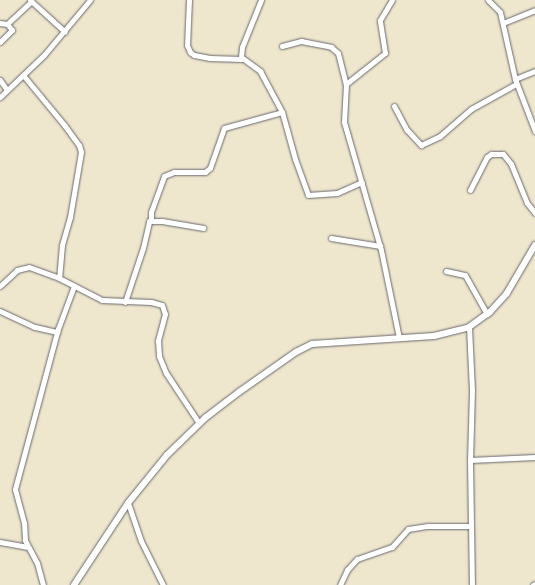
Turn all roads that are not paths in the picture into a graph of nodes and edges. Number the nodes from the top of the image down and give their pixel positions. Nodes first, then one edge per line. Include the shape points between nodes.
1 (90, 0) edge
2 (189, 0) edge
3 (261, 0) edge
4 (392, 0) edge
5 (488, 0) edge
6 (30, 1) edge
7 (535, 10) edge
8 (0, 23) edge
9 (503, 23) junction
10 (7, 24) junction
11 (65, 32) junction
12 (0, 42) edge
13 (282, 46) dead end
14 (242, 59) junction
15 (535, 72) edge
16 (23, 75) junction
17 (0, 80) edge
18 (516, 81) junction
19 (346, 84) junction
20 (7, 90) junction
21 (0, 97) edge
22 (394, 106) dead end
23 (282, 112) junction
24 (535, 131) edge
25 (362, 182) junction
26 (470, 190) dead end
27 (535, 213) edge
28 (151, 220) junction
29 (203, 228) dead end
30 (331, 238) dead end
31 (535, 245) edge
32 (380, 246) junction
33 (446, 271) dead end
34 (59, 278) junction
35 (0, 286) edge
36 (74, 286) junction
37 (125, 302) junction
38 (0, 312) edge
39 (487, 314) junction
40 (469, 327) junction
41 (57, 332) junction
42 (400, 338) junction
43 (200, 423) junction
44 (535, 457) edge
45 (470, 460) junction
46 (128, 503) junction
47 (470, 526) junction
48 (0, 542) edge
49 (27, 547) junction
50 (43, 585) edge
51 (74, 585) edge
52 (163, 585) edge
53 (340, 585) edge
54 (472, 585) edge

1 - 11 street
2 - 14 street via 187,45 190,52 210,58
3 - 14 street via 242,47
4 - 19 street via 380,20 385,53
5 - 9 street via 499,10
6 - 10 street
6 - 11 street
7 - 9 street
8 - 10 street
9 - 18 street
10 - 12 street via 12,30
11 - 16 street
13 - 19 street via 301,41 335,49
14 - 23 street via 260,71
15 - 18 street
16 - 20 street
16 - 34 street via 80,145
17 - 20 street
18 - 22 street via 471,109 440,136 421,145 407,130
18 - 24 street
19 - 25 street via 344,122
20 - 21 street
23 - 25 street via 308,196 337,193
23 - 28 street via 224,128 210,168 205,172 174,172 164,176
25 - 32 street
26 - 27 street via 487,157 503,154
28 - 29 street
28 - 37 street
30 - 32 street
31 - 39 street via 512,286
32 - 42 street
33 - 39 street via 460,272 470,280
34 - 35 street via 23,267
34 - 36 street
36 - 37 street via 102,300
36 - 41 street
37 - 43 street via 162,305 165,314 158,356
38 - 41 street via 35,327
39 - 40 street
40 - 42 street via 446,335
40 - 45 street via 472,390
41 - 49 street via 17,478 16,497
42 - 43 street via 312,344 239,392
43 - 46 street via 167,455
44 - 45 street
45 - 47 street
46 - 51 street
46 - 52 street via 140,541
47 - 53 street via 408,529 392,547 357,559
47 - 54 street
48 - 49 street
49 - 50 street via 37,563

